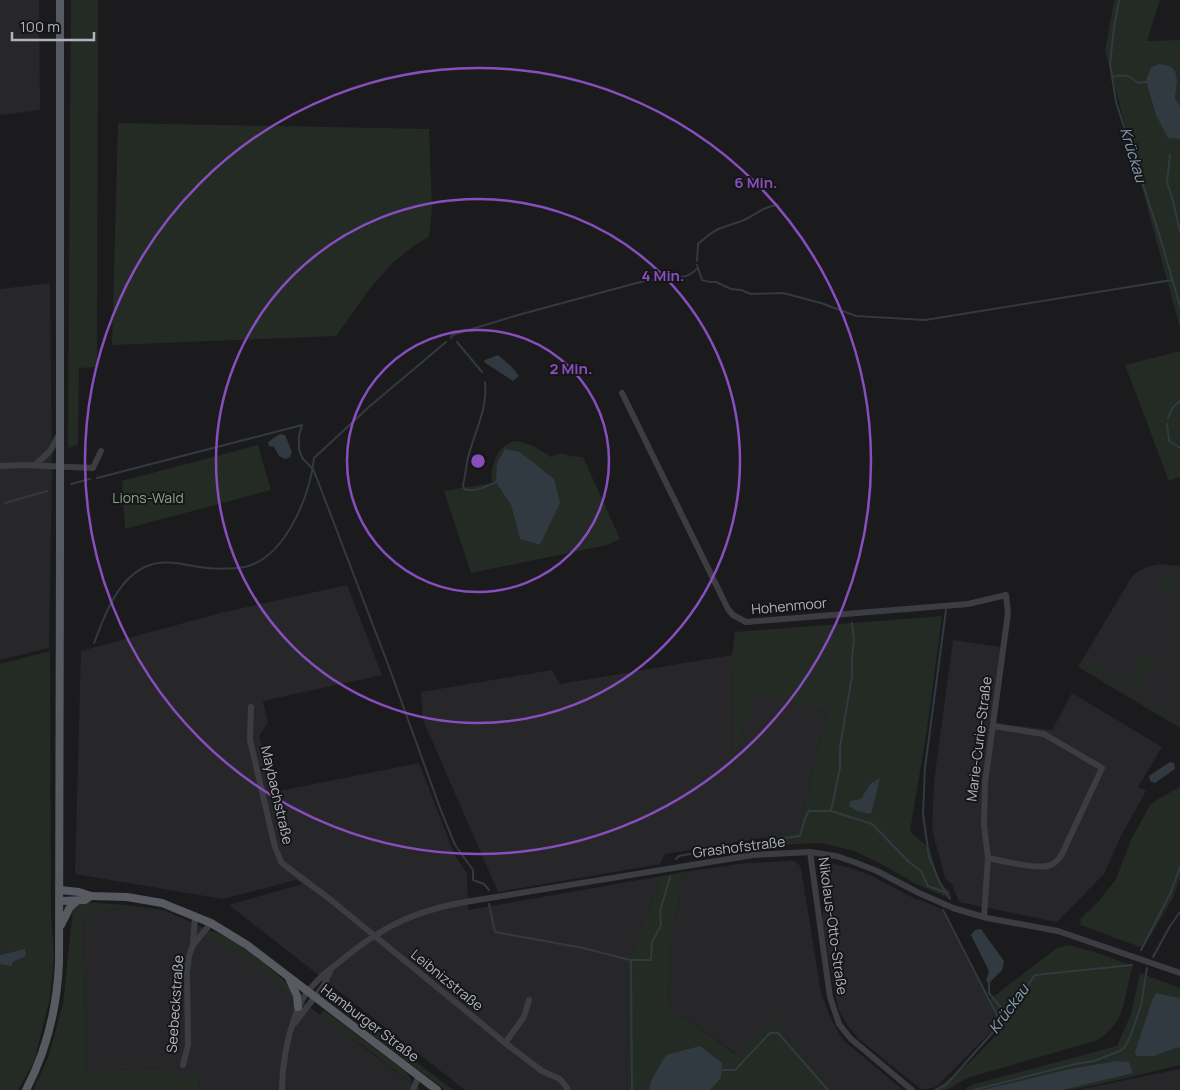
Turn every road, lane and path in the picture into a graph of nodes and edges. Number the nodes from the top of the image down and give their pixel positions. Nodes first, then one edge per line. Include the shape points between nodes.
1 (60, 0) edge
2 (622, 393) dead end
3 (60, 433) junction
4 (101, 451) dead end
5 (34, 465) junction
6 (0, 466) edge
7 (60, 466) junction
8 (1006, 595) joint
9 (251, 707) dead end
10 (993, 726) junction
11 (810, 852) junction
12 (988, 858) junction
13 (60, 890) junction
14 (92, 896) junction
15 (60, 900) junction
16 (77, 901) junction
17 (195, 916) junction
18 (984, 917) junction
19 (211, 923) junction
20 (60, 926) junction
21 (373, 935) junction
22 (193, 944) junction
23 (331, 968) junction
24 (1180, 973) edge
25 (288, 976) junction
26 (308, 992) junction
27 (316, 998) junction
28 (529, 1000) dead end
29 (298, 1007) junction
30 (293, 1025) junction
31 (505, 1043) junction
32 (183, 1065) dead end
33 (419, 1076) junction
34 (430, 1084) junction
35 (26, 1090) edge
36 (282, 1090) edge
37 (414, 1090) edge
38 (423, 1090) edge
39 (437, 1090) edge
40 (567, 1090) edge
41 (912, 1090) edge

1 - 3 main road
2 - 8 street, Hohenmoor via 728,609 741,620 968,604
3 - 5 street via 50,451
3 - 7 main road
4 - 7 street via 92,468
5 - 6 street
5 - 7 street
7 - 13 main road
8 - 10 street, Marie-Curie-Straße via 1008,613
9 - 21 street, Maybachstraße via 250,740 281,862
10 - 12 street, Marie-Curie-Straße via 983,803
10 - 12 street via 1044,734 1102,768 1055,863 1040,866
11 - 18 street, Grashofstraße via 854,862 953,908
11 - 21 street, Grashofstraße via 753,855 459,903 420,912
11 - 41 street, Nikolaus-Otto-Straße via 830,997 839,1024 850,1038
12 - 18 street, Marie-Curie-Straße
13 - 14 main road, Hamburger Straße
13 - 15 main road
14 - 16 main road, Hamburger Straße
14 - 17 main road, Hamburger Straße via 162,903
15 - 16 main road, Hamburger Straße
15 - 20 main road
16 - 20 main road
17 - 19 main road, Hamburger Straße
17 - 22 street, Seebeckstraße
18 - 24 street, Grashofstraße via 1058,930
19 - 22 street, Seebeckstraße
19 - 25 main road, Hamburger Straße via 247,944
20 - 35 main road via 58,986 52,1023 42,1056
21 - 23 street, Grashofstraße
21 - 31 street, Leibnizstraße
22 - 32 street, Seebeckstraße via 187,972 188,1046
23 - 26 street, Grashofstraße
23 - 27 street, Grashofstraße
25 - 26 main road, Hamburger Straße
25 - 29 main road, Hamburger Straße
26 - 27 main road, Hamburger Straße
26 - 29 street, Grashofstraße
27 - 30 street, Grashofstraße
27 - 33 main road, Hamburger Straße
28 - 31 street via 524,1017
29 - 30 street, Grashofstraße
30 - 36 street, Grashofstraße via 286,1048
31 - 40 street, Leibnizstraße via 542,1071 560,1079
33 - 34 main road, Hamburger Straße
33 - 37 street
34 - 38 street
34 - 39 main road, Hamburger Straße

